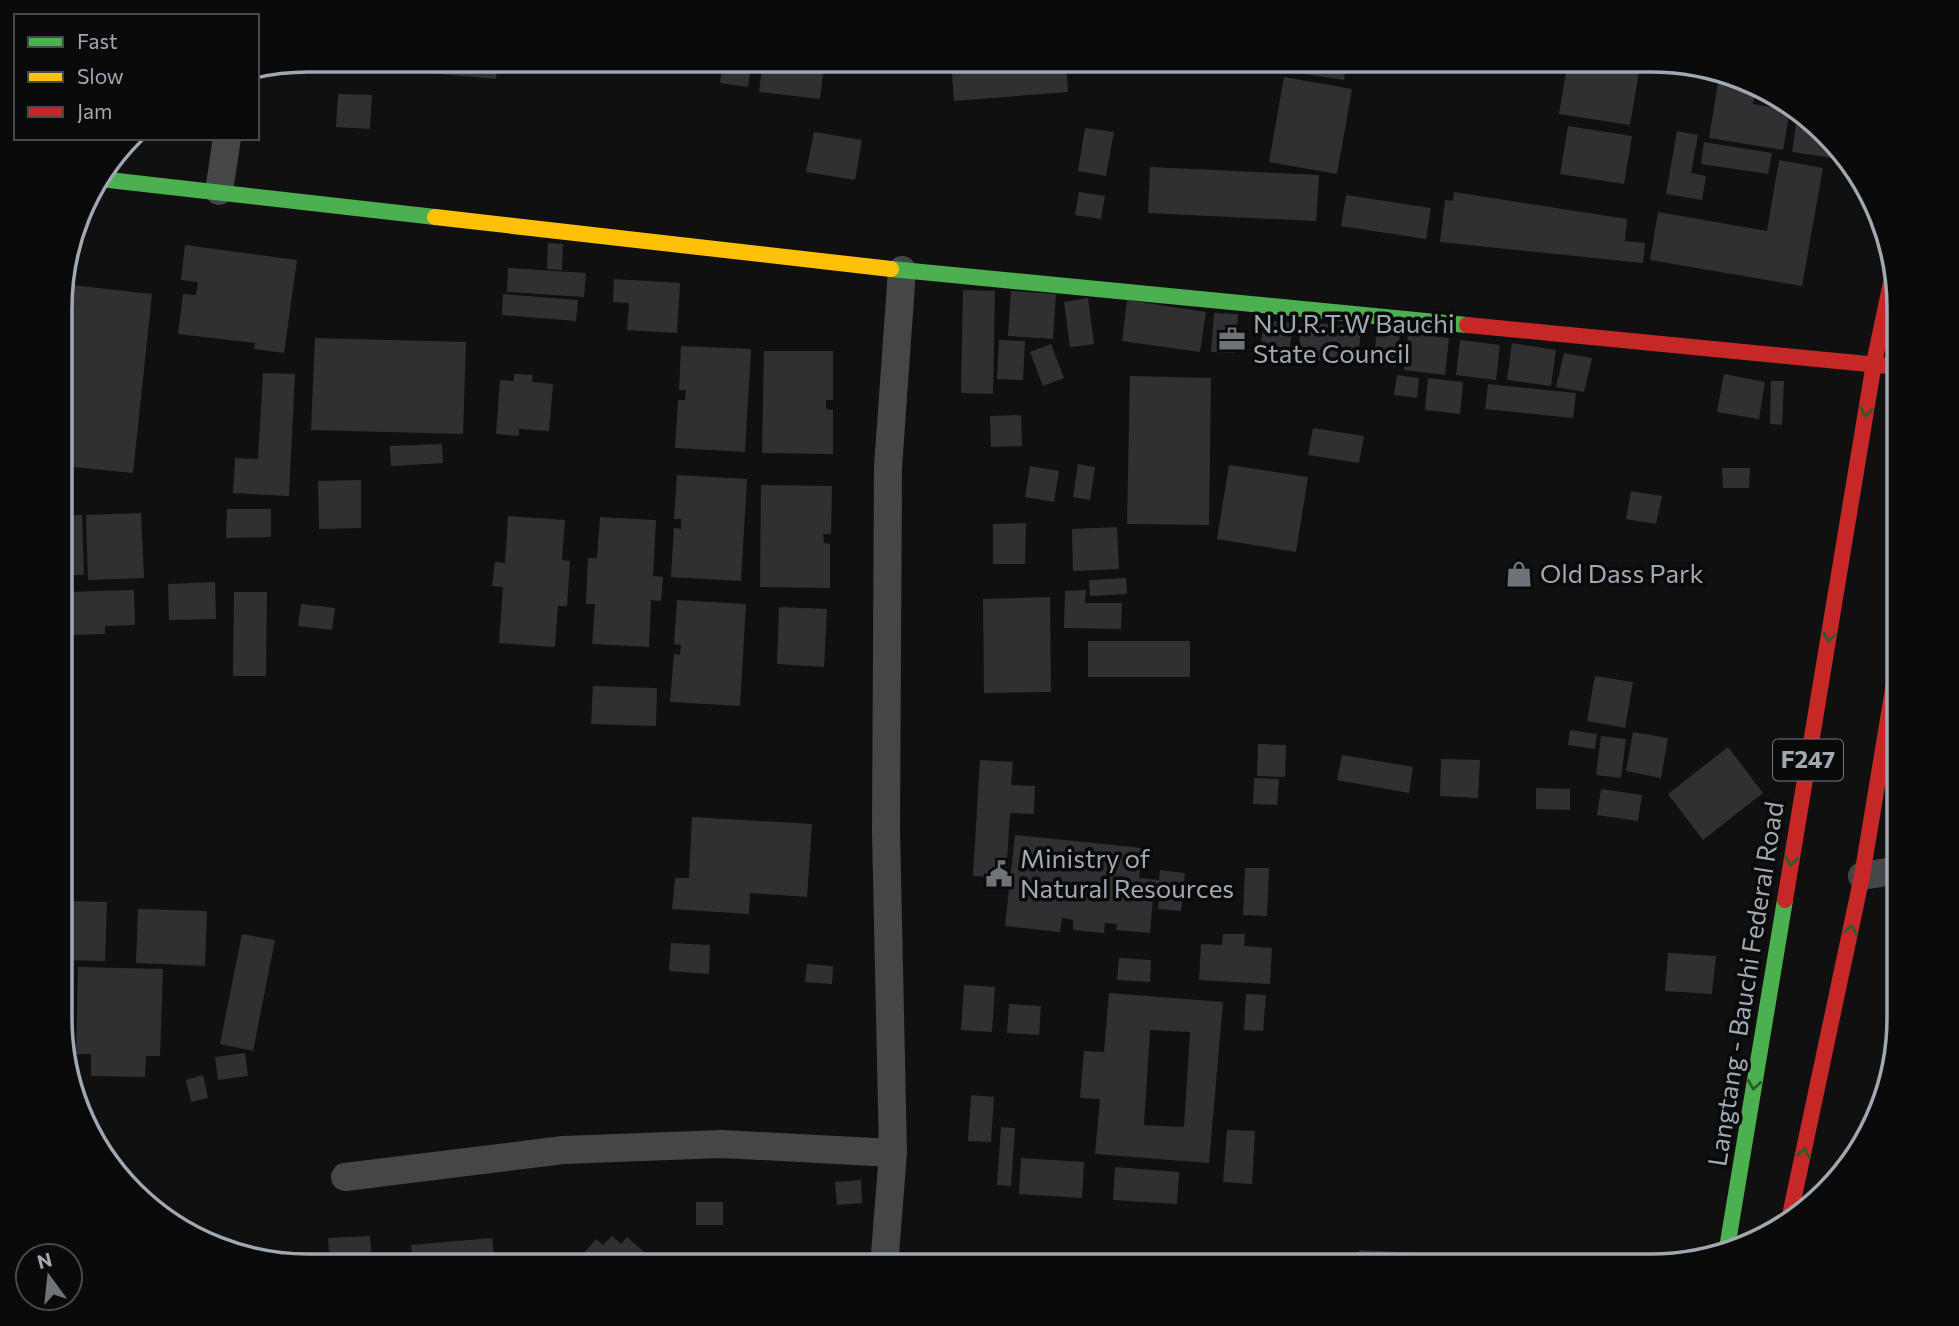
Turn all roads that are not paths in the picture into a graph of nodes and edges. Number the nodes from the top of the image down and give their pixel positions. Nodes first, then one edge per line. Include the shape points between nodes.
1 (227, 140) edge
2 (110, 180) edge
3 (219, 191) junction
4 (902, 270) junction
5 (1887, 301) edge
6 (1874, 363) junction
7 (1887, 365) edge
8 (1887, 726) edge
9 (1887, 872) edge
10 (1862, 877) junction
11 (893, 1153) junction
12 (345, 1177) dead end
13 (1792, 1207) edge
14 (1728, 1242) edge
15 (885, 1254) edge

1 - 3 street
2 - 3 street
3 - 4 street
4 - 6 street
4 - 11 street via 888,467 886,830
5 - 6 street, Langtang - Bauchi Federal Road / F247
6 - 7 street
6 -> 14 street, Langtang - Bauchi Federal Road / F247
8 - 10 street, F247
9 - 10 street
13 -> 10 street, F247
11 - 12 street via 722,1144 563,1150
11 - 15 street

